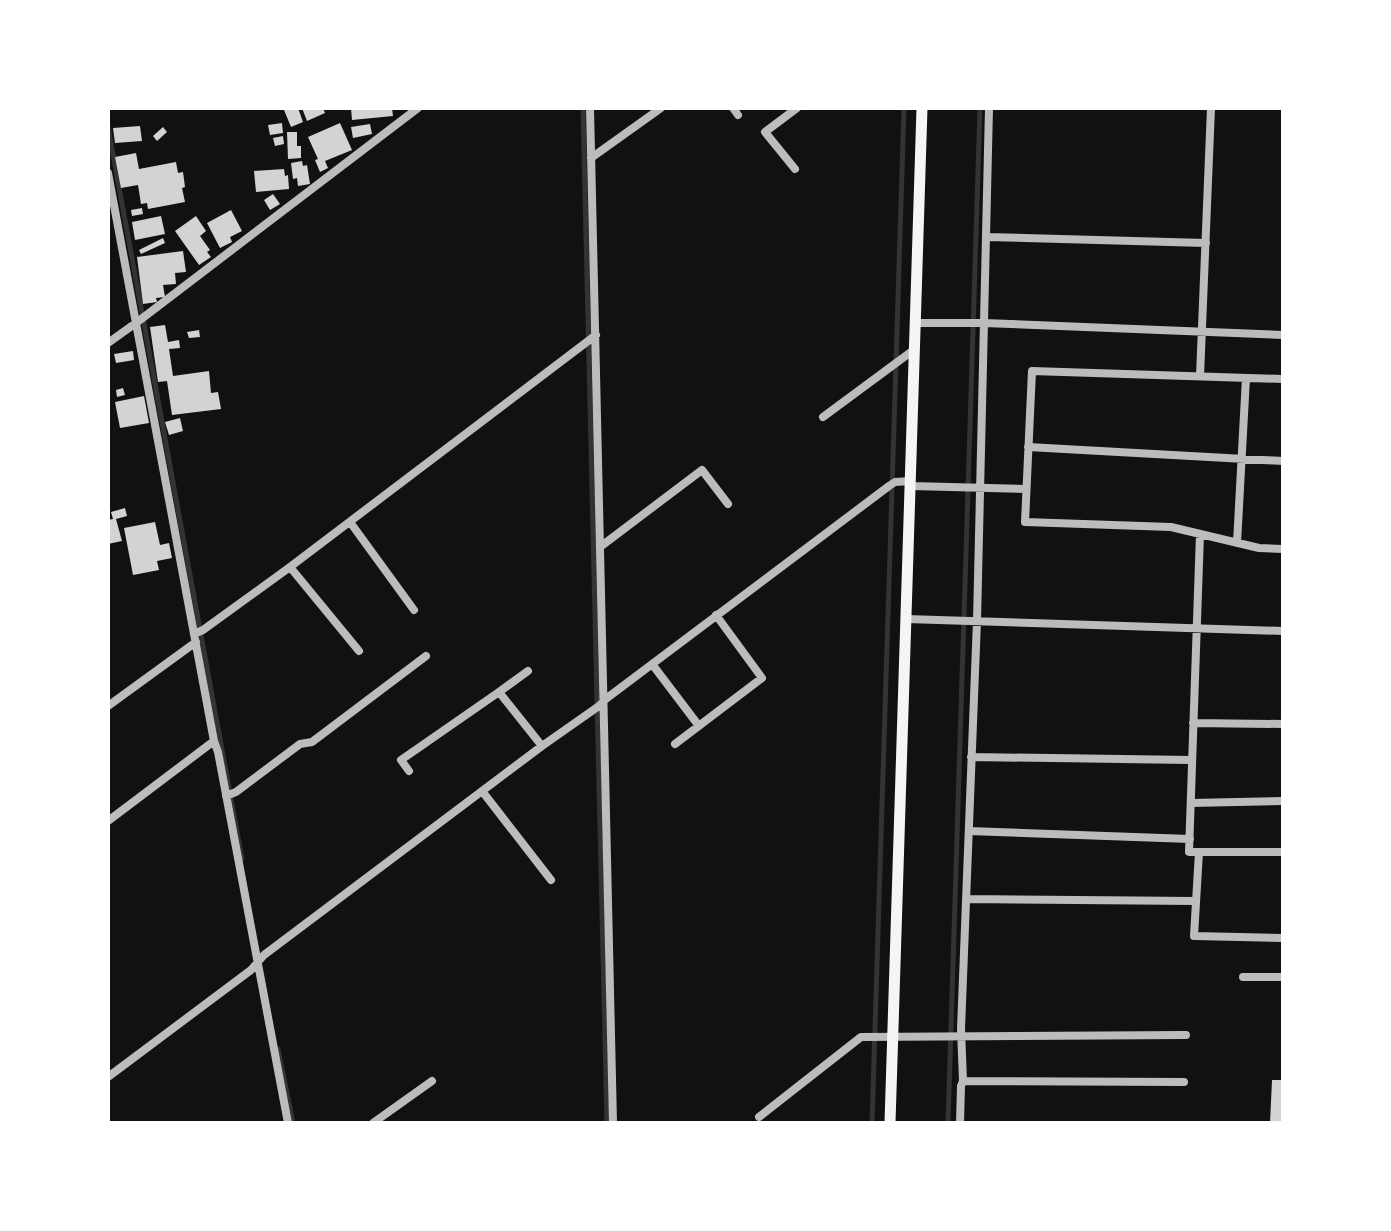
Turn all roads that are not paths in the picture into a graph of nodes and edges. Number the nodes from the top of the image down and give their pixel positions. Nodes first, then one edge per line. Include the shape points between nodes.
1 (418, 108) edge
2 (590, 108) edge
3 (661, 108) edge
4 (797, 108) edge
5 (922, 108) edge
6 (989, 108) edge
7 (1211, 108) edge
8 (591, 158) junction
9 (795, 169) dead end
10 (108, 173) edge
11 (986, 237) junction
12 (1206, 243) junction
13 (141, 319) junction
14 (916, 323) junction
15 (982, 323) junction
16 (1202, 333) junction
17 (1283, 335) edge
18 (592, 338) junction
19 (108, 343) edge
20 (915, 349) junction
21 (1200, 376) junction
22 (1246, 378) junction
23 (1283, 379) edge
24 (823, 417) dead end
25 (1028, 447) junction
26 (1243, 459) junction
27 (1283, 461) edge
28 (911, 483) junction
29 (973, 488) junction
30 (1026, 489) junction
31 (728, 504) dead end
32 (350, 522) junction
33 (1200, 534) junction
34 (1237, 543) junction
35 (600, 547) junction
36 (1283, 549) edge
37 (290, 567) junction
38 (414, 610) dead end
39 (716, 615) junction
40 (906, 619) junction
41 (974, 621) junction
42 (1196, 628) junction
43 (1283, 631) edge
44 (198, 635) junction
45 (359, 651) dead end
46 (426, 656) dead end
47 (652, 664) junction
48 (528, 671) dead end
49 (499, 692) junction
50 (599, 705) junction
51 (108, 706) edge
52 (1193, 723) junction
53 (1283, 724) edge
54 (699, 726) junction
55 (214, 741) junction
56 (675, 744) dead end
57 (542, 746) junction
58 (971, 757) junction
59 (1192, 760) junction
60 (409, 771) dead end
61 (482, 791) junction
62 (230, 795) junction
63 (1283, 801) edge
64 (1191, 803) junction
65 (108, 821) edge
66 (969, 831) junction
67 (1190, 839) junction
68 (1199, 852) junction
69 (1283, 852) edge
70 (551, 880) dead end
71 (966, 899) junction
72 (1196, 901) junction
73 (1283, 938) edge
74 (260, 960) junction
75 (1243, 977) dead end
76 (1283, 977) edge
77 (1186, 1035) dead end
78 (954, 1036) junction
79 (893, 1037) junction
80 (108, 1077) edge
81 (432, 1081) dead end
82 (963, 1081) junction
83 (1184, 1082) dead end
84 (759, 1117) dead end
85 (288, 1123) edge
86 (373, 1123) edge
87 (613, 1123) edge
88 (890, 1123) edge
89 (960, 1123) edge

1 - 13 street
2 - 8 street
3 - 8 street
4 - 9 street via 765,132
5 - 14 main road
6 - 11 street
7 - 12 street
8 - 18 street
10 - 13 street
11 - 12 street
11 - 15 street
12 - 16 street
13 - 19 street
13 - 44 street
14 - 15 street
14 - 20 main road
15 - 16 street
15 - 29 street
16 - 17 street
16 - 21 street
18 - 32 street
18 - 35 street
20 - 24 street
20 - 28 main road
21 - 22 street
21 - 25 street via 1032,371
22 - 23 street
22 - 26 street
25 - 26 street
25 - 30 street
26 - 27 street
26 - 34 street
28 - 29 street
28 - 39 street via 892,484
28 - 40 main road
29 - 30 street
29 - 41 street
30 - 33 street via 1025,522 1171,527
31 - 35 street via 702,470
32 - 37 street
32 - 38 street
33 - 34 street
33 - 42 street
34 - 36 street
35 - 50 street
37 - 44 street
37 - 45 street
39 - 47 street
39 - 54 street via 762,678
40 - 41 street
40 - 79 main road
41 - 42 street
41 - 58 street
42 - 43 street
42 - 52 street
44 - 51 street
44 - 55 street
46 - 62 street via 312,742 300,744
47 - 50 street
47 - 54 street
48 - 49 street
49 - 57 street
49 - 60 street via 401,760
50 - 57 street
50 - 87 street
52 - 53 street
52 - 59 street
54 - 56 street
55 - 62 street
55 - 65 street
57 - 61 street
58 - 59 street
58 - 66 street
59 - 64 street
61 - 70 street
61 - 74 street
62 - 74 street
63 - 64 street
64 - 67 street
66 - 67 street
66 - 71 street
67 - 68 street via 1189,852
68 - 69 street
68 - 72 street
71 - 72 street
71 - 78 street
72 - 73 street via 1194,936
74 - 80 street
74 - 85 street
75 - 76 street
77 - 78 street
78 - 79 street
78 - 82 street
79 - 84 street via 861,1037
79 - 88 main road
81 - 86 street
82 - 83 street
82 - 89 street

